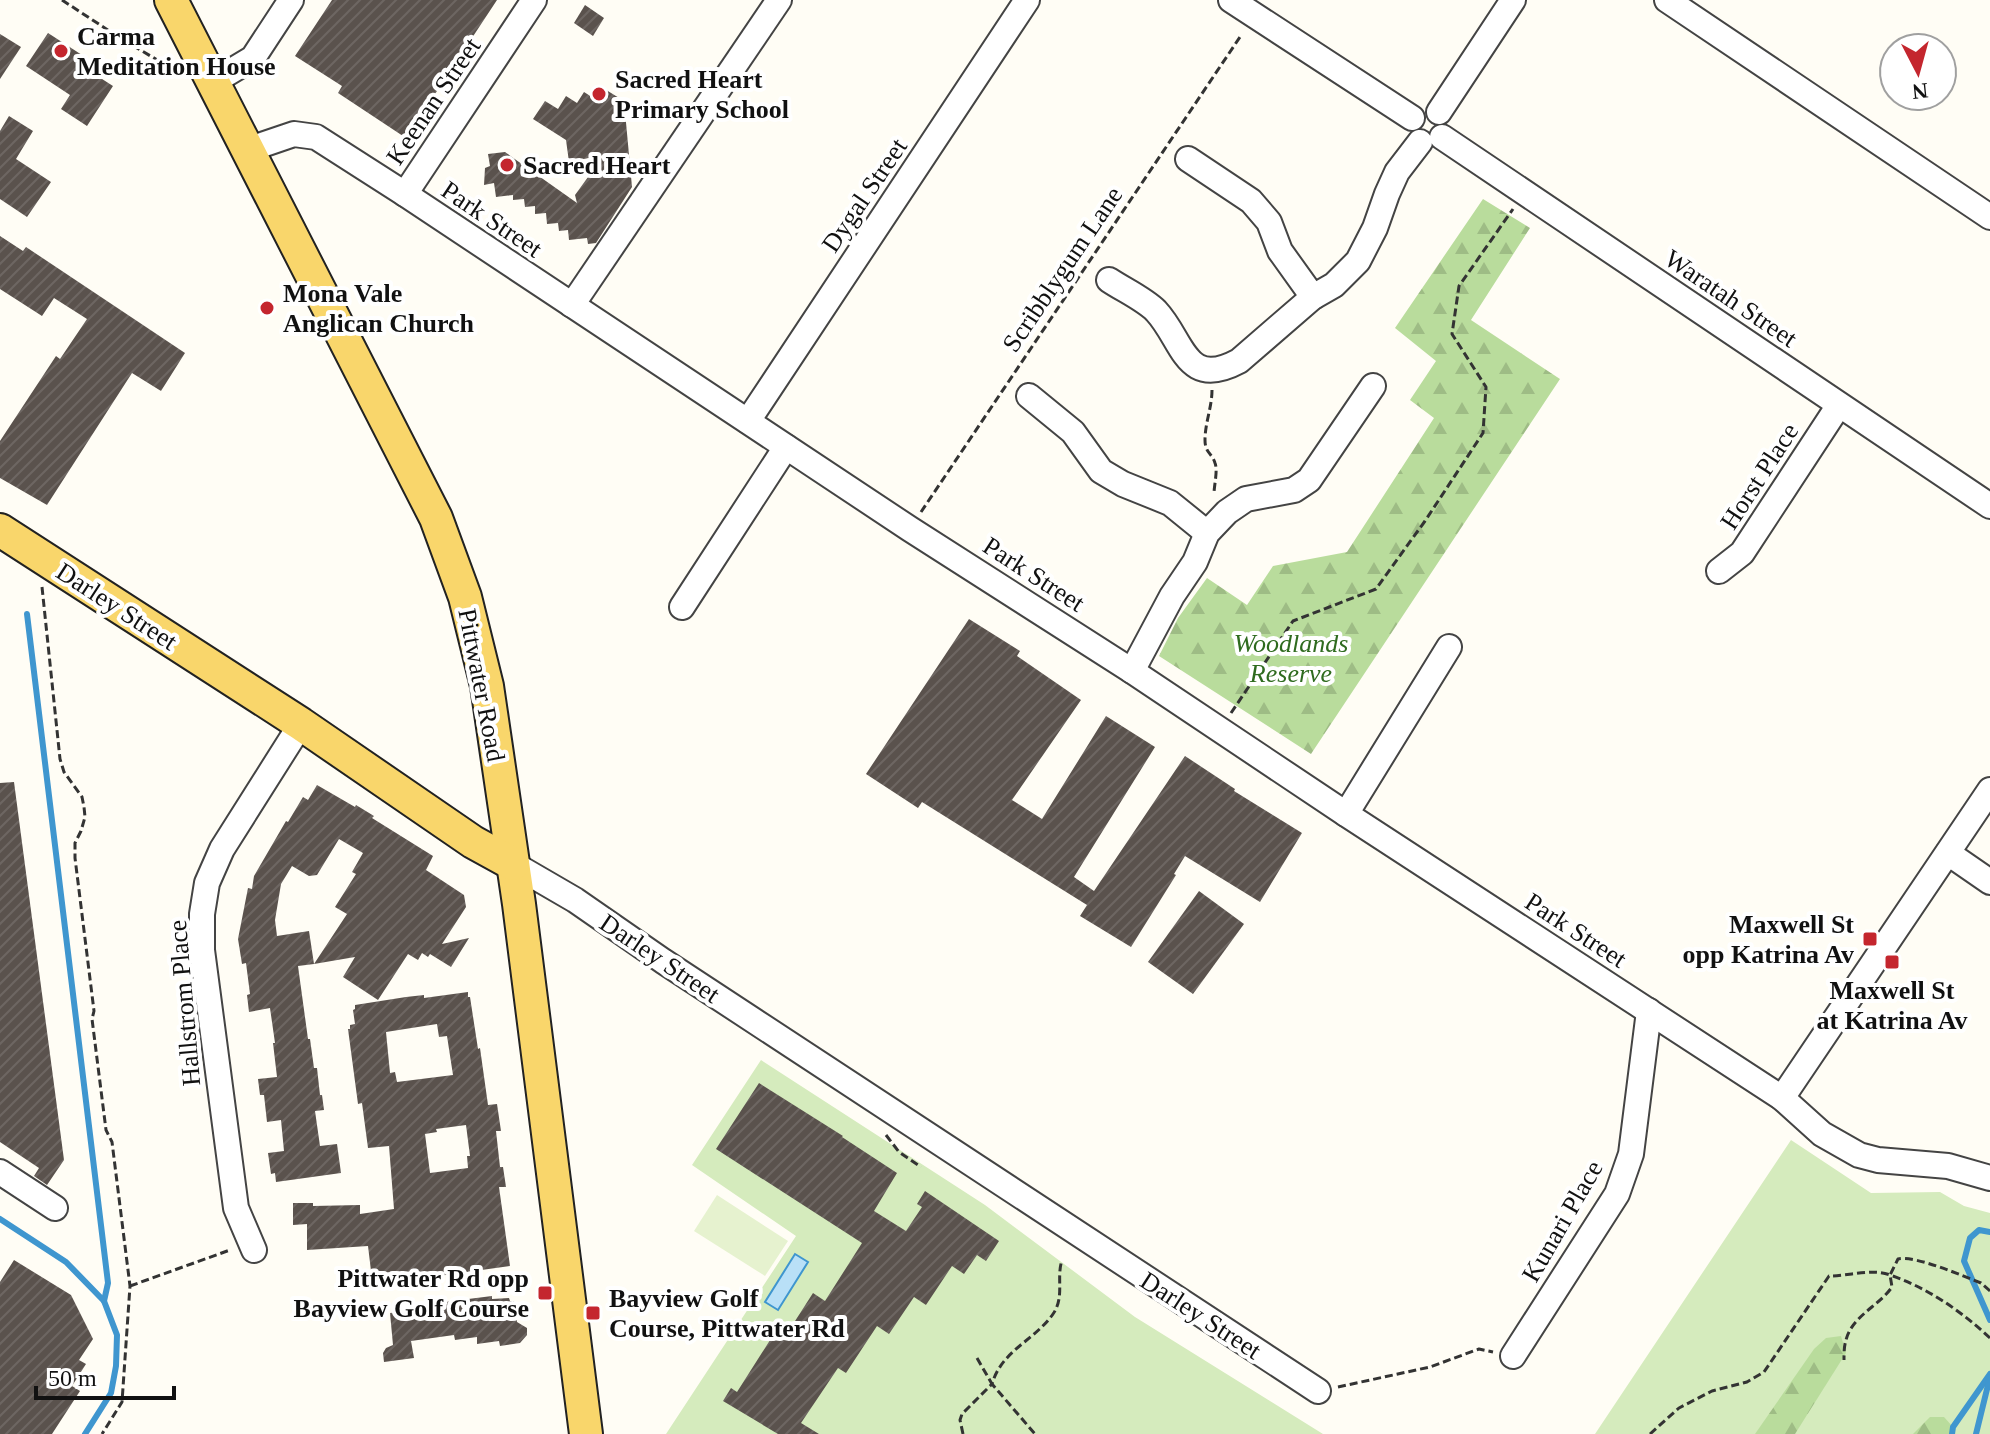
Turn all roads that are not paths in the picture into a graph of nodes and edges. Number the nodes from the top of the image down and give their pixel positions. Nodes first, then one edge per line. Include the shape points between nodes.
1 (171, 0) edge
2 (291, 0) edge
3 (534, 0) edge
4 (779, 0) edge
5 (1027, 0) edge
6 (1231, 0) edge
7 (1513, 0) edge
8 (1667, 0) edge
9 (213, 82) junction
10 (1439, 112) junction
11 (1412, 118) junction
12 (1431, 139) junction
13 (247, 150) junction
14 (1188, 159) dead end
15 (405, 194) junction
16 (1990, 217) edge
17 (1109, 280) dead end
18 (1313, 297) junction
19 (572, 305) junction
20 (1373, 386) dead end
21 (1029, 396) dead end
22 (1839, 405) junction
23 (748, 421) junction
24 (786, 447) junction
25 (1990, 506) edge
26 (0, 530) edge
27 (1207, 533) junction
28 (1719, 571) dead end
29 (682, 607) dead end
30 (1449, 647) dead end
31 (1132, 671) junction
32 (301, 724) junction
33 (1990, 790) edge
34 (1346, 814) junction
35 (1948, 853) junction
36 (513, 864) junction
37 (1990, 882) edge
38 (1649, 1011) junction
39 (1782, 1098) junction
40 (0, 1172) edge
41 (1990, 1178) edge
42 (55, 1208) dead end
43 (254, 1250) road end
44 (1513, 1356) road end
45 (1318, 1391) road end
46 (586, 1434) edge

1 - 9 main road, Pittwater Road
2 - 9 street via 253,58
3 - 15 street, Keenan Street
4 - 19 street
5 - 23 street, Dygal Street
6 - 11 street
7 - 10 street
8 - 16 street
9 - 13 main road, Pittwater Road
10 - 11 street via 1427,108
10 - 12 street via 1445,132
11 - 12 street via 1415,138
12 - 18 street via 1397,172 1358,261
12 - 22 street, Waratah Street
13 - 15 street, Park Street via 294,134 316,137
13 - 36 main road, Pittwater Road via 436,518 465,597 487,686
14 - 18 street via 1251,201
15 - 19 street, Park Street
17 - 18 street via 1155,309 1181,351 1195,365 1212,371 1239,361
19 - 23 street, Park Street
20 - 27 street via 1309,480 1294,490 1246,499
21 - 27 street via 1073,432 1101,471 1170,503
22 - 25 street, Waratah Street
22 - 28 street, Horst Place via 1742,553
23 - 24 street, Park Street
24 - 29 street
24 - 31 street, Park Street
26 - 32 main road, Darley Street
27 - 31 street
30 - 34 street
31 - 34 street, Park Street
32 - 36 main road, Darley Street
32 - 43 street, Hallstrom Place via 222,849 207,883 202,914 202,950 236,1208
33 - 35 street
34 - 38 street, Park Street
35 - 37 street
35 - 39 street
36 - 45 street, Darley Street
36 - 46 main road, Pittwater Road
38 - 39 street, Park Street
38 - 44 street, Kunari Place via 1631,1154 1617,1194
39 - 41 street, Park Street via 1822,1134 1859,1155 1948,1166
40 - 42 street

